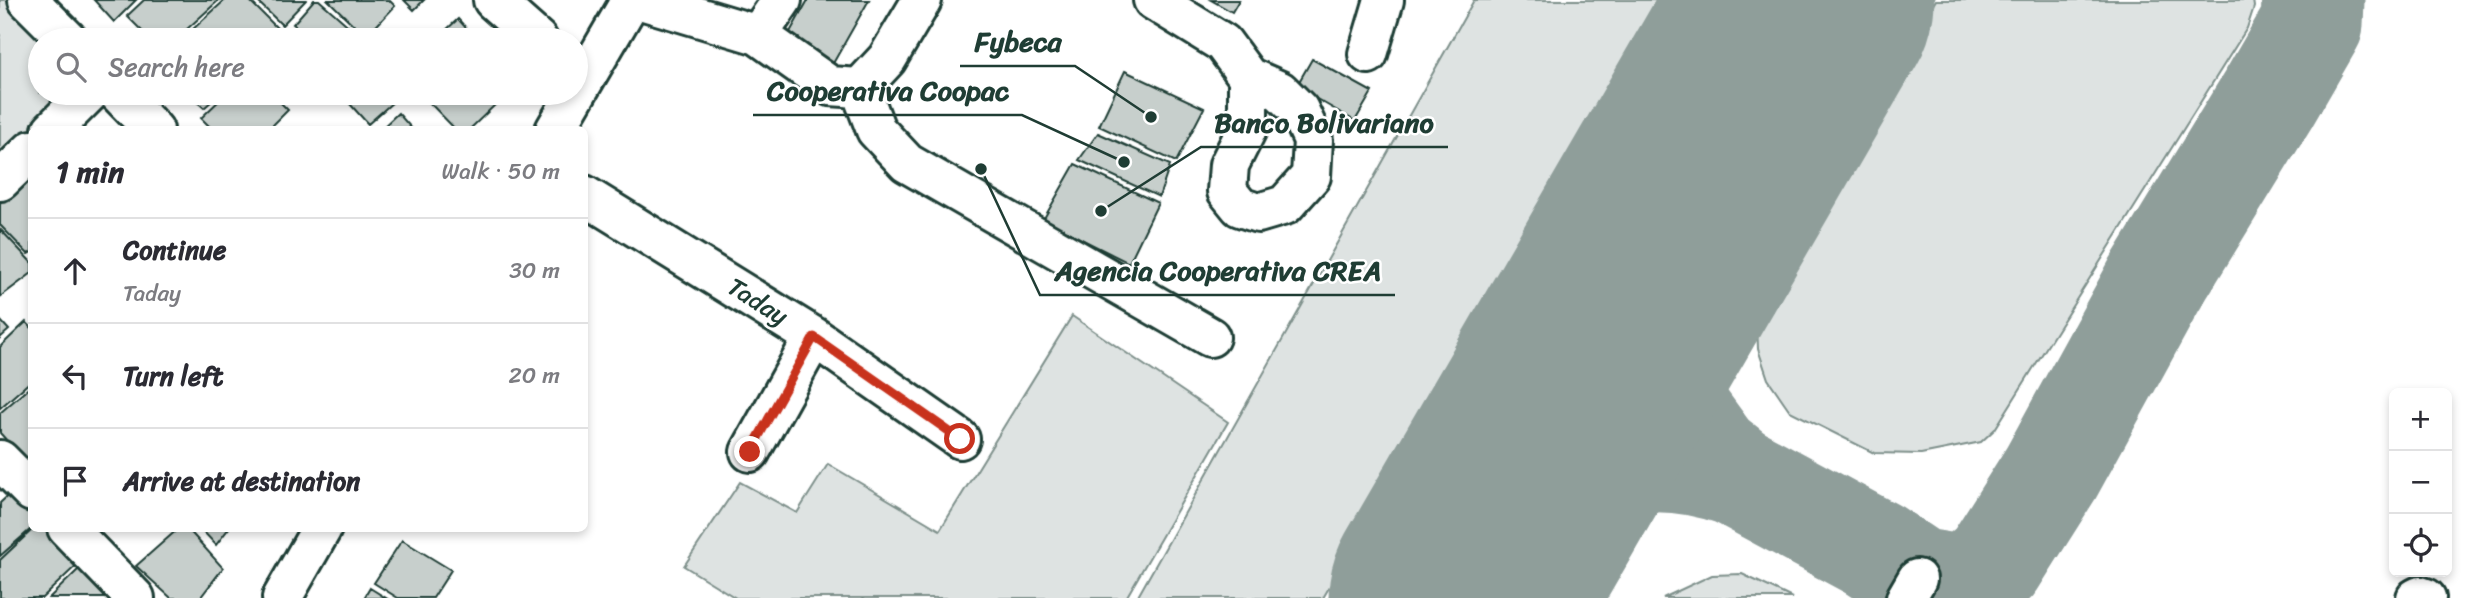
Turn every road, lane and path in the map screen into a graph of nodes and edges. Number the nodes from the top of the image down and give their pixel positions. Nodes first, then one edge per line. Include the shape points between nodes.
1 (28, 0) edge
2 (493, 0) edge
3 (631, 0) edge
4 (641, 0) edge
5 (782, 0) edge
6 (922, 0) edge
7 (1153, 0) edge
8 (1384, 0) edge
9 (56, 28) edge
10 (524, 28) edge
11 (758, 35) junction
12 (1368, 54) dead end
13 (588, 64) edge
14 (1248, 77) dead end
15 (860, 88) junction
16 (77, 105) edge
17 (130, 105) edge
18 (566, 105) edge
19 (56, 126) edge
20 (150, 126) edge
21 (557, 126) edge
22 (28, 154) edge
23 (0, 181) edge
24 (588, 197) edge
25 (814, 337) junction
26 (1210, 337) dead end
27 (960, 439) dead end
28 (750, 452) dead end
29 (0, 460) edge
30 (28, 488) edge
31 (71, 532) edge
32 (320, 532) edge
33 (135, 598) edge
34 (282, 598) edge

1 - 9 street
2 - 10 street
3 - 13 street
4 - 11 street
5 - 11 street
6 - 15 street via 887,59
7 - 14 street via 1223,43
8 - 12 street
11 - 15 street via 830,86
15 - 26 street via 876,130 907,163
16 - 19 street
17 - 20 street
18 - 21 street
22 - 23 street
24 - 25 street, Taday
25 - 27 street, Taday
25 - 28 street
29 - 30 street
31 - 33 street
32 - 34 street

